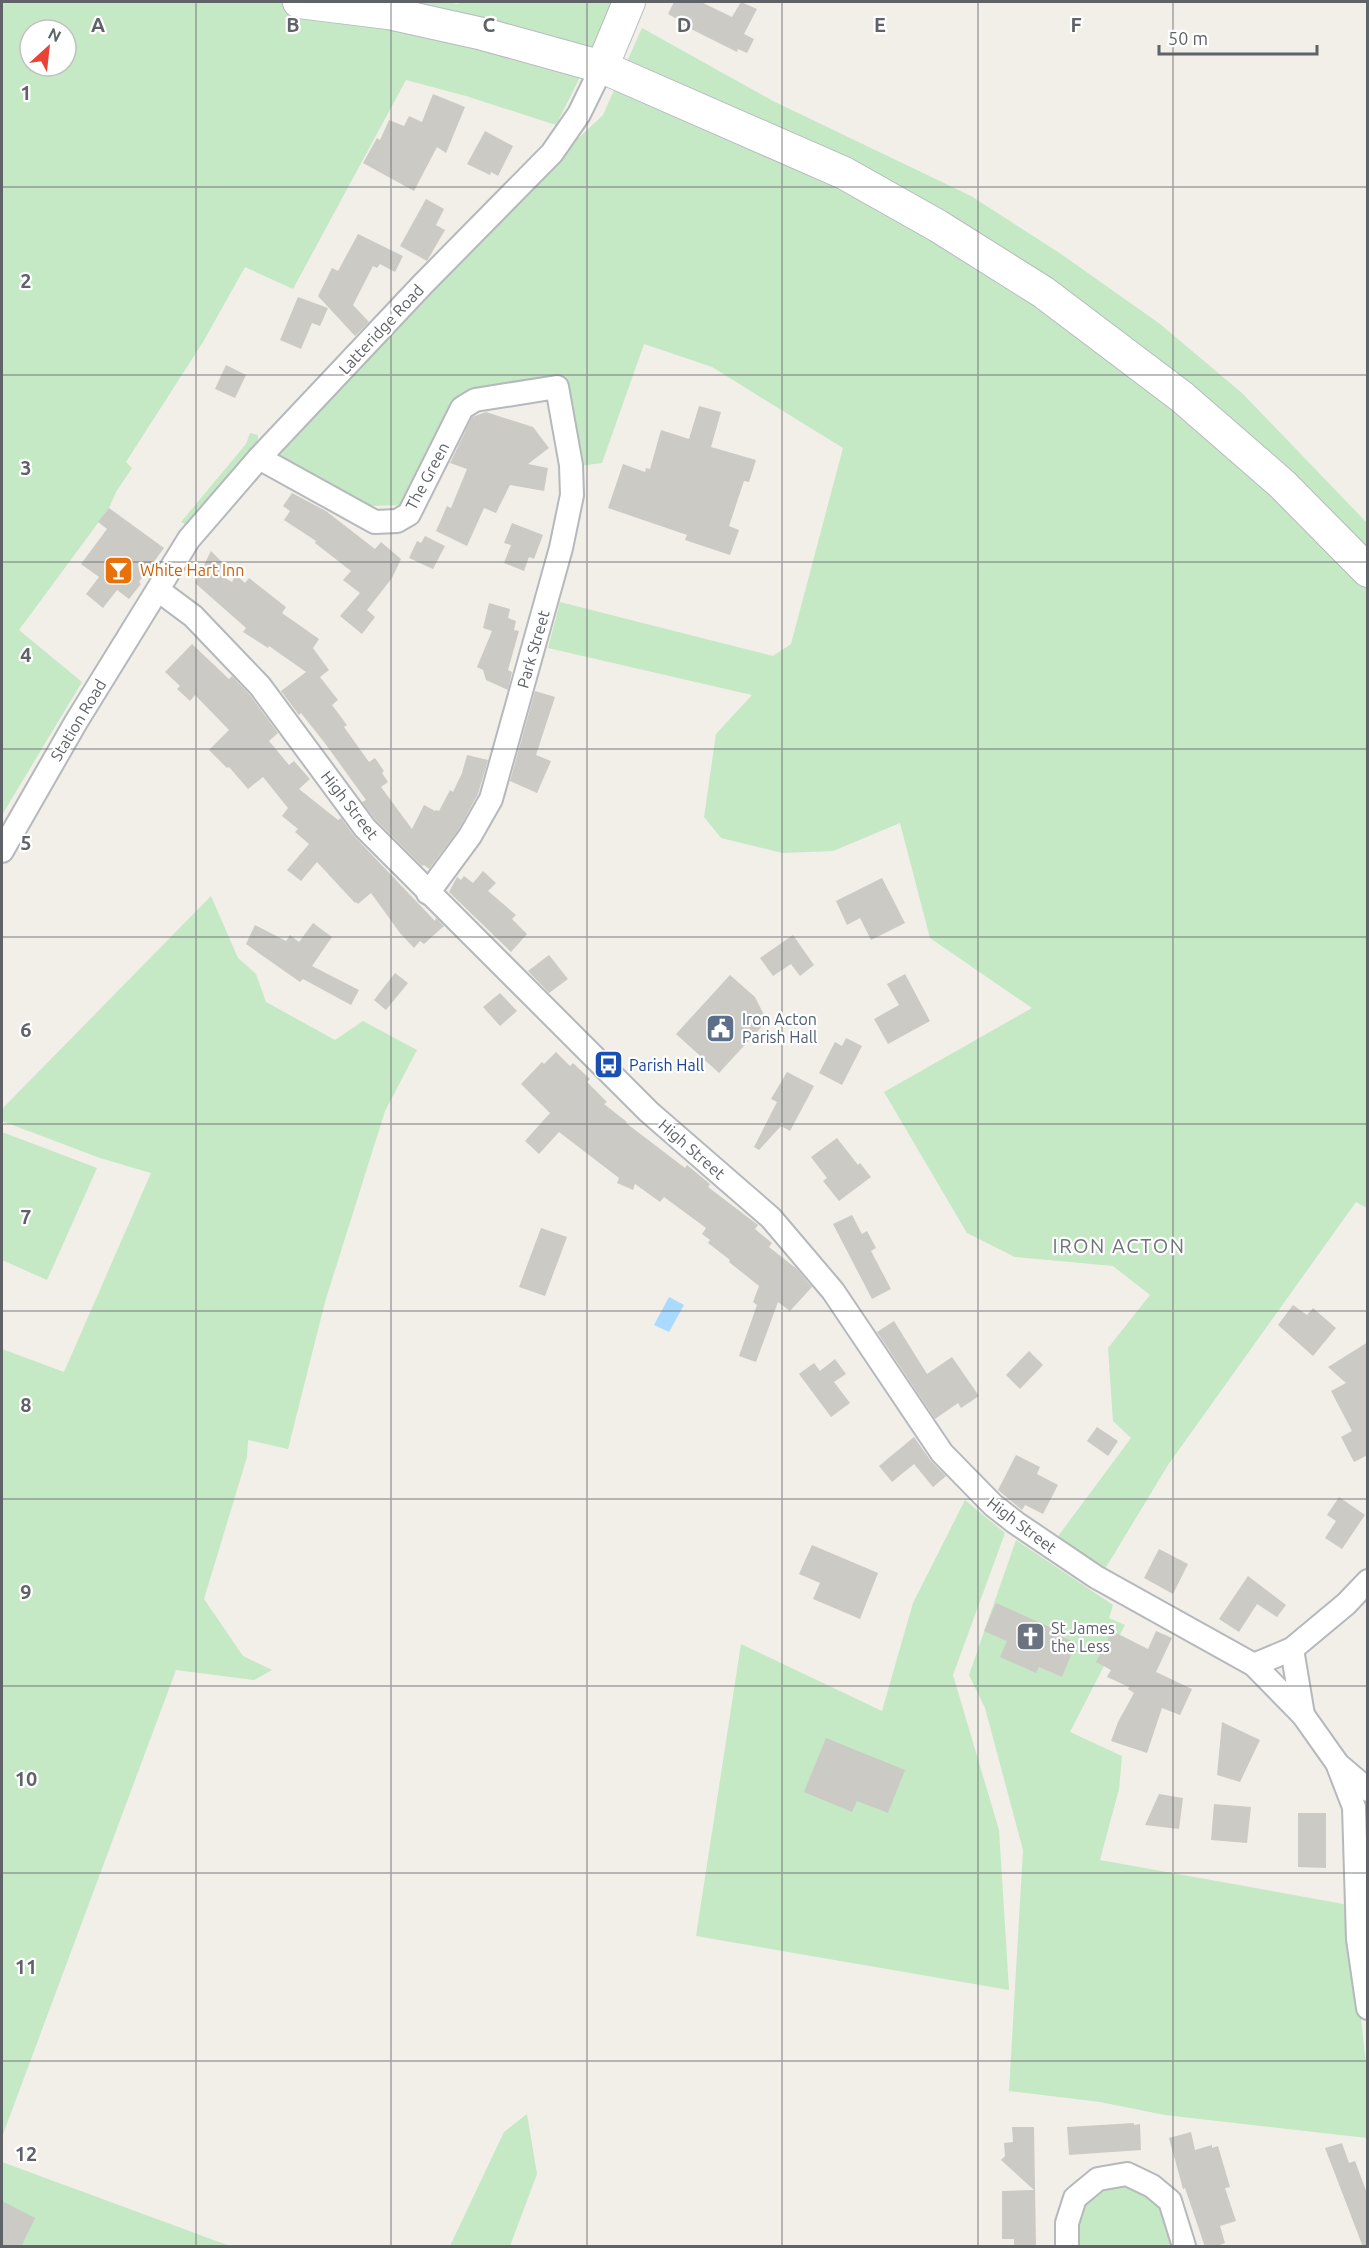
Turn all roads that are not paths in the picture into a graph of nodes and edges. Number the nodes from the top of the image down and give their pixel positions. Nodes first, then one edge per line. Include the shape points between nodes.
1 (299, 2) edge
2 (629, 2) edge
3 (602, 67) junction
4 (557, 387) joint
5 (259, 458) junction
6 (1368, 571) edge
7 (158, 590) junction
8 (2, 851) edge
9 (428, 893) junction
10 (1368, 1581) edge
11 (1292, 1649) junction
12 (1254, 1665) junction
13 (1303, 1714) junction
14 (1337, 1763) junction
15 (1368, 1790) edge
16 (1362, 1845) edge
17 (1368, 2008) edge
18 (1067, 2247) edge
19 (1184, 2247) edge

1 - 3 main road via 388,14 483,34
2 - 3 main road
3 - 5 street, Latteridge Road via 579,114 552,153
3 - 6 main road via 844,173 1043,292 1182,397 1282,484
4 - 5 street, The Green via 475,400 462,408 409,514 397,521 375,522
4 - 9 street, Park Street via 571,465 572,495 561,548 491,799 470,836
5 - 7 street, Latteridge Road via 189,539
7 - 8 street, Station Road
7 - 9 street, High Street via 193,616 260,686 365,828
9 - 12 street, High Street via 649,1112 771,1218 834,1291 942,1453 993,1505 1096,1577
10 - 11 street
11 - 12 street
11 - 13 street
12 - 13 street, High Street
13 - 14 street
14 - 15 street
14 - 16 street via 1354,1807
16 - 17 street via 1358,1939
18 - 19 street via 1067,2223 1075,2198 1098,2179 1127,2174 1152,2186 1170,2201

